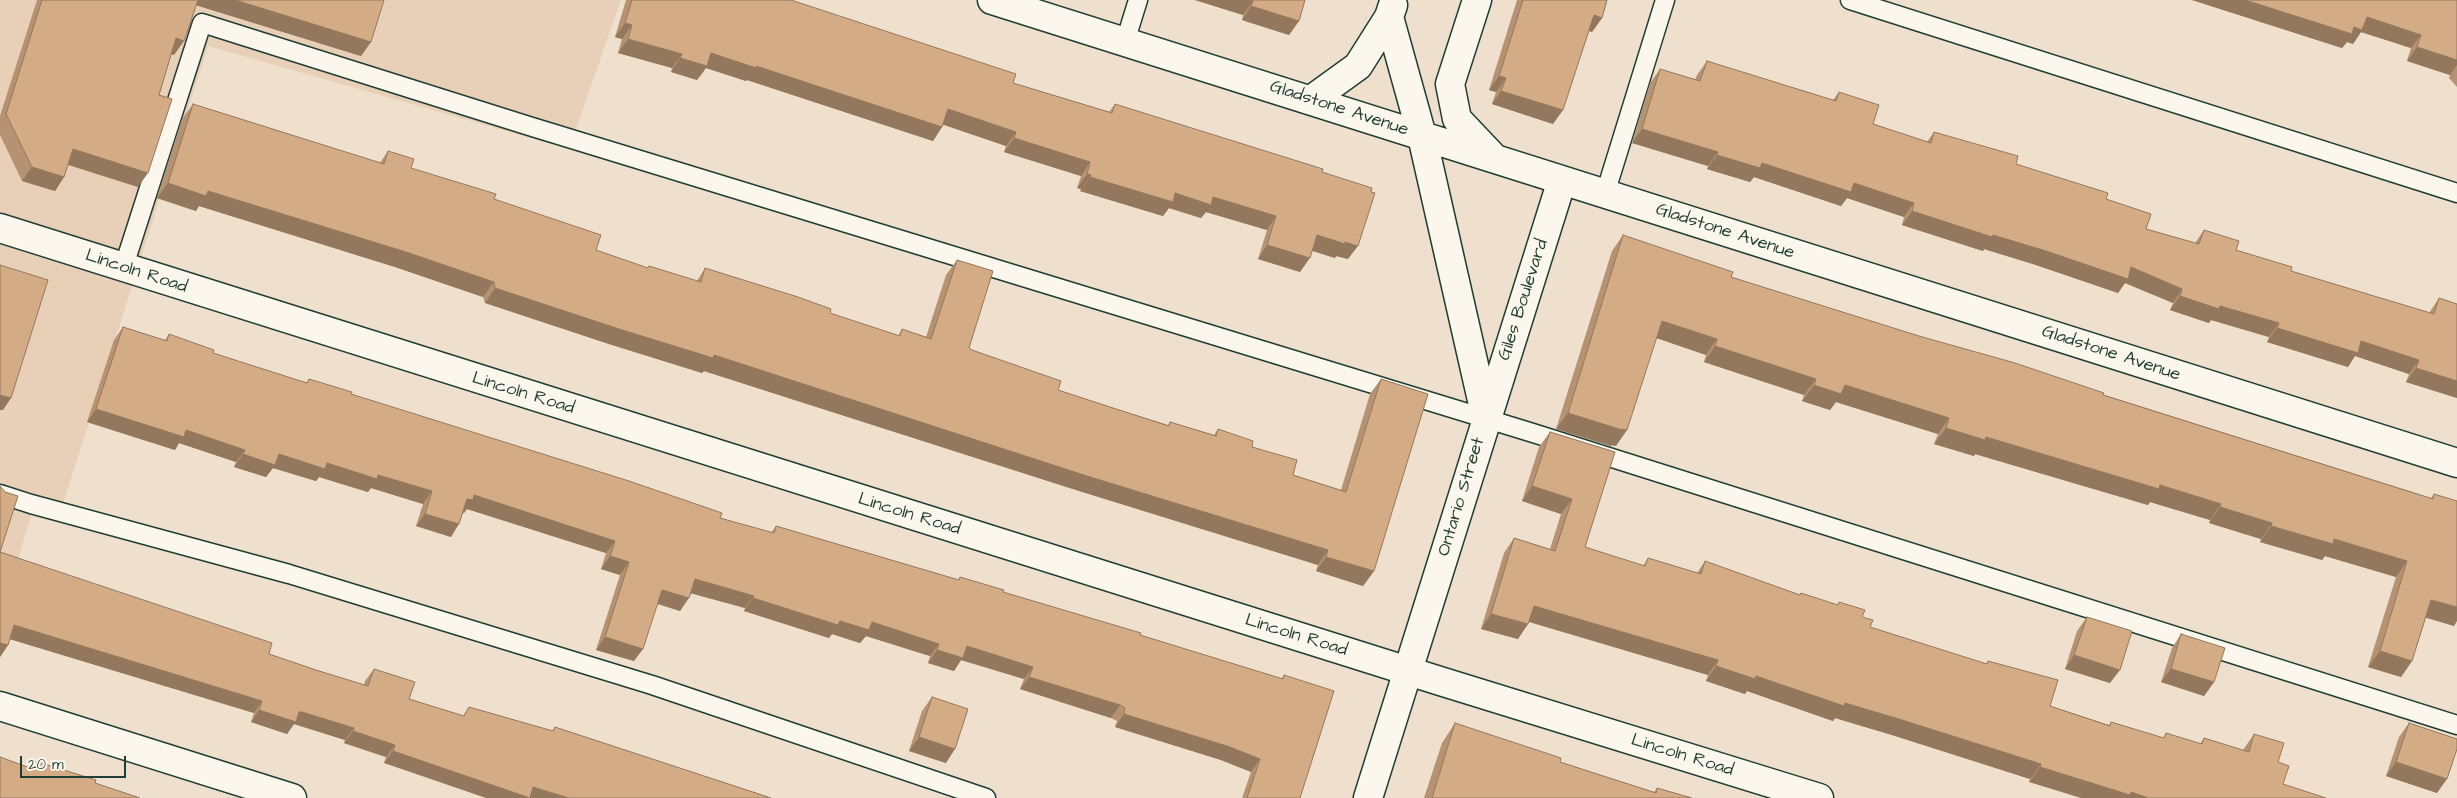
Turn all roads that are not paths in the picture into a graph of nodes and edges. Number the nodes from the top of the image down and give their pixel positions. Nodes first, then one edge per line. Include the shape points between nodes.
1 (992, 0) edge
2 (1138, 0) edge
3 (1476, 0) edge
4 (1665, 0) edge
5 (1850, 0) edge
6 (1392, 8) edge
7 (1125, 42) junction
8 (1311, 100) junction
9 (1422, 136) junction
10 (1496, 159) junction
11 (1562, 180) junction
12 (2457, 193) edge
13 (1604, 194) junction
14 (0, 228) edge
15 (123, 269) junction
16 (1486, 420) junction
17 (2457, 463) edge
18 (0, 494) edge
19 (1408, 670) junction
20 (0, 706) edge
21 (2457, 725) edge
22 (292, 798) edge
23 (986, 798) edge
24 (1368, 798) edge
25 (1819, 798) edge

1 - 7 street, Gladstone Avenue
2 - 7 lane
3 - 10 street via 1450,84 1457,119
4 - 13 lane
5 - 12 lane
6 - 8 street via 1358,66
6 - 9 street
7 - 8 street, Gladstone Avenue
8 - 9 street, Gladstone Avenue
9 - 10 street, Gladstone Avenue
9 - 16 street, Ontario Street
10 - 11 street, Gladstone Avenue
11 - 13 street, Gladstone Avenue
11 - 16 street, Giles Boulevard
13 - 17 street, Gladstone Avenue
14 - 15 street, Lincoln Road
15 - 16 lane via 202,23
15 - 19 street, Lincoln Road
16 - 19 street, Ontario Street
16 - 21 lane
18 - 23 lane via 289,574 652,685
19 - 24 street, Ontario Street
19 - 25 street, Lincoln Road
20 - 22 street

